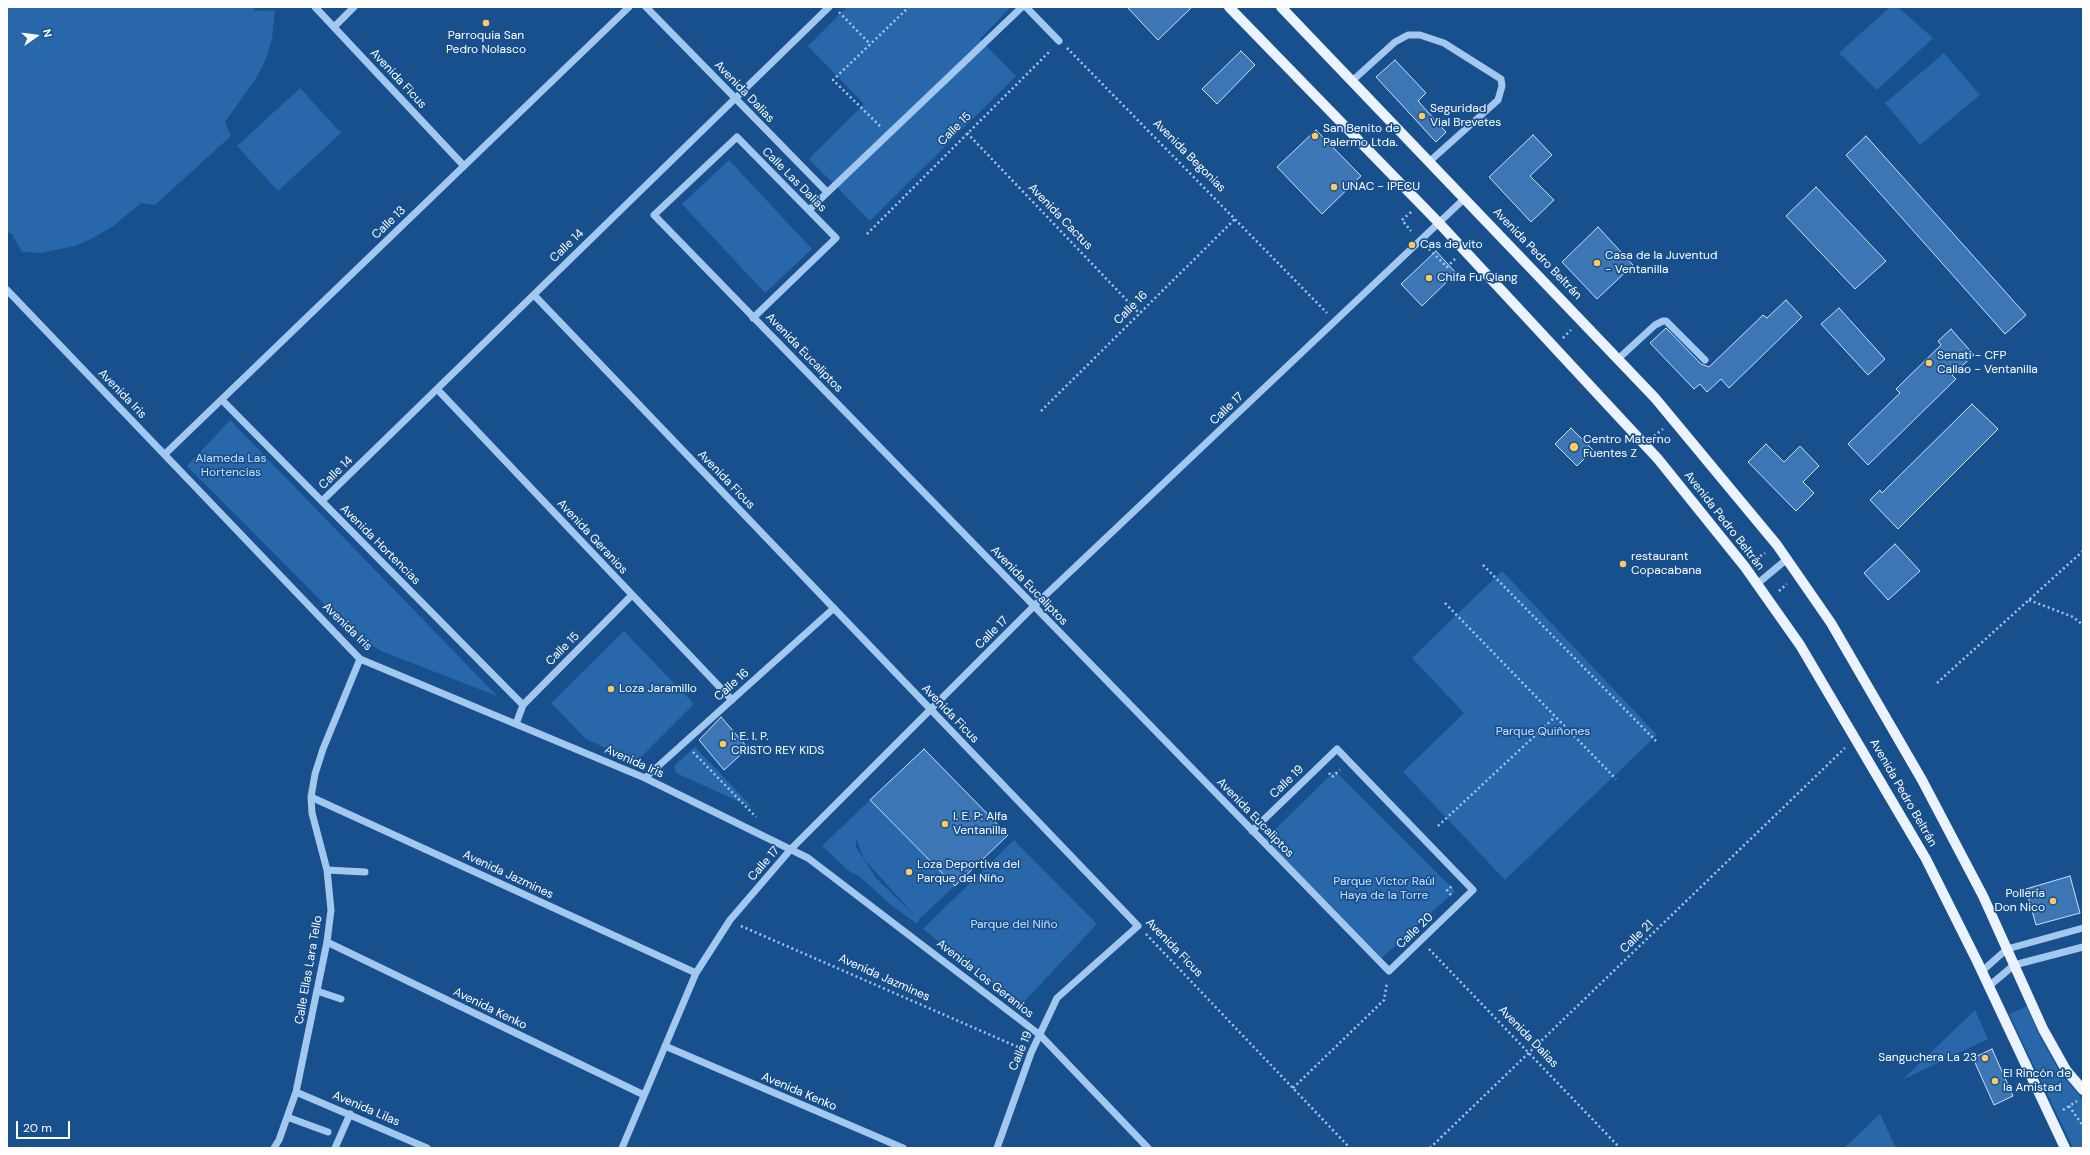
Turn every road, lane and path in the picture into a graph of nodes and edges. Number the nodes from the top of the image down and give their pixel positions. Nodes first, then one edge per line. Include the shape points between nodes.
1 (316, 7) edge
2 (354, 7) edge
3 (628, 7) edge
4 (646, 7) edge
5 (829, 7) edge
6 (835, 7) edge
7 (908, 7) edge
8 (1022, 7) edge
9 (1026, 7) edge
10 (1228, 7) edge
11 (1281, 7) edge
12 (334, 27) junction
13 (1059, 41) junction
14 (870, 44) junction
15 (1352, 81) junction
16 (735, 98) junction
17 (967, 132) junction
18 (888, 134) junction
19 (1430, 161) junction
20 (464, 166) junction
21 (827, 192) junction
22 (1465, 198) junction
23 (809, 210) junction
24 (654, 215) joint
25 (1235, 219) junction
26 (1439, 224) junction
27 (867, 234) dead end
28 (7, 290) edge
29 (534, 295) junction
30 (1140, 314) junction
31 (754, 318) junction
32 (1581, 320) junction
33 (1335, 321) junction
34 (1554, 346) junction
35 (1618, 359) junction
36 (1706, 360) dead end
37 (437, 389) junction
38 (222, 400) junction
39 (1041, 411) dead end
40 (1674, 420) junction
41 (1645, 444) junction
42 (165, 454) junction
43 (322, 501) junction
44 (1777, 545) junction
45 (2083, 550) edge
46 (1787, 559) junction
47 (1484, 565) dead end
48 (1745, 567) junction
49 (1798, 575) junction
50 (1757, 584) junction
51 (632, 595) junction
52 (1769, 600) junction
53 (2029, 600) junction
54 (1445, 603) dead end
55 (1034, 606) junction
56 (834, 608) junction
57 (2083, 625) edge
58 (360, 659) junction
59 (1937, 683) dead end
60 (732, 700) junction
61 (523, 704) junction
62 (931, 710) junction
63 (1556, 717) junction
64 (516, 724) junction
65 (1855, 738) junction
66 (1656, 741) dead end
67 (684, 743) junction
68 (645, 778) junction
69 (1616, 779) dead end
70 (311, 797) junction
71 (760, 822) dead end
72 (1438, 826) dead end
73 (1252, 830) junction
74 (791, 849) junction
75 (327, 870) junction
76 (365, 872) dead end
77 (1473, 890) joint
78 (730, 920) junction
79 (1138, 926) junction
80 (2083, 928) edge
81 (1421, 940) junction
82 (327, 942) junction
83 (2083, 947) edge
84 (2006, 949) junction
85 (2014, 965) junction
86 (1389, 971) junction
87 (1982, 972) junction
88 (696, 973) junction
89 (1988, 987) junction
90 (317, 991) junction
91 (341, 999) dead end
92 (1040, 1035) junction
93 (664, 1046) junction
94 (1030, 1053) junction
95 (1528, 1054) junction
96 (1293, 1088) junction
97 (2083, 1090) edge
98 (296, 1092) junction
99 (644, 1095) junction
100 (2083, 1098) edge
101 (2069, 1106) junction
102 (350, 1114) junction
103 (287, 1117) junction
104 (2050, 1118) junction
105 (2083, 1126) edge
106 (328, 1132) dead end
107 (274, 1148) edge
108 (335, 1148) edge
109 (427, 1148) edge
110 (622, 1148) edge
111 (903, 1148) edge
112 (997, 1148) edge
113 (1148, 1148) edge
114 (1350, 1148) edge
115 (1430, 1148) edge
116 (1620, 1148) edge
117 (2064, 1148) edge

1 - 12 street, Avenida Ficus
2 - 12 street
3 - 20 street, Calle 13
4 - 16 street, Avenida Dalias
5 - 16 street, Calle 14
6 - 14 path
7 - 14 path
8 - 18 street
9 - 13 street
10 - 26 main road, Avenida Pedro Beltrán
11 - 15 main road, Avenida Pedro Beltrán
12 - 20 street, Avenida Ficus
13 - 17 path, Calle 15
13 - 25 path, Avenida Begonias
14 - 18 path via 833,80
15 - 19 main road, Avenida Pedro Beltrán
15 - 19 street via 1395,42 1408,36 1420,35 1444,43 1501,79 1498,100
16 - 21 street, Avenida Dalias
16 - 29 street, Calle 14
17 - 27 path, Calle 15
17 - 30 path, Avenida Cactus
18 - 21 street
19 - 22 main road, Avenida Pedro Beltrán
20 - 38 street, Calle 13
21 - 23 street
22 - 26 street, Calle 17
22 - 32 main road, Avenida Pedro Beltrán
23 - 24 street, Calle Las Dalias via 737,138
23 - 31 street, Calle Las Dalias via 836,238
24 - 31 street, Avenida Eucaliptos
25 - 30 path, Calle 16
25 - 33 path, Avenida Begonias
26 - 33 street, Calle 17
26 - 34 main road, Avenida Pedro Beltrán
28 - 42 street, Avenida Iris
29 - 37 street, Calle 14
29 - 56 street, Avenida Ficus
30 - 39 path, Calle 16
31 - 55 street, Avenida Eucaliptos
32 - 34 path
32 - 35 main road, Avenida Pedro Beltrán
33 - 55 street, Calle 17
34 - 41 main road, Avenida Pedro Beltrán
35 - 36 street via 1655,325 1663,321
35 - 40 main road, Avenida Pedro Beltrán
37 - 43 street, Calle 14
37 - 51 street, Avenida Geranios
38 - 42 street, Calle 13
38 - 43 street, Avenida Hortencias
40 - 41 path
40 - 44 main road, Avenida Pedro Beltrán
41 - 48 main road, Avenida Pedro Beltrán
42 - 58 street, Avenida Iris
43 - 61 street, Avenida Hortencias
44 - 46 main road, Avenida Pedro Beltrán
44 - 48 path
45 - 53 path
46 - 49 main road, Avenida Pedro Beltrán
46 - 50 street
47 - 66 path
48 - 50 main road, Avenida Pedro Beltrán
49 - 52 path
49 - 84 main road, Avenida Pedro Beltrán via 1831,623 1922,780 1980,890
50 - 52 main road, Avenida Pedro Beltrán
51 - 60 street, Avenida Geranios
51 - 61 street, Calle 15
52 - 65 main road, Avenida Pedro Beltrán via 1800,644
53 - 57 path via 2073,617
53 - 59 path
54 - 63 path
55 - 62 street, Calle 17
55 - 73 street, Avenida Eucaliptos
56 - 60 street, Calle 16
56 - 62 street, Avenida Ficus
58 - 64 street, Avenida Iris
58 - 70 street, Calle Ellas Lara Tello via 323,750
60 - 67 street, Calle 16
61 - 64 street, Calle 15
62 - 74 street, Calle 17
62 - 79 street, Avenida Ficus
63 - 69 path
63 - 72 path
64 - 68 street, Avenida Iris
65 - 87 main road, Avenida Pedro Beltrán via 1926,859
65 - 95 path, Calle 21
67 - 68 street, Calle 16
67 - 71 path
68 - 74 street, Avenida Iris
70 - 75 street, Calle Ellas Lara Tello via 312,813
70 - 88 street, Avenida Jazmines
73 - 77 street, Calle 19 via 1337,749
73 - 86 street, Avenida Eucaliptos
74 - 78 street, Calle 17
74 - 92 street, Avenida Los Geranios via 808,858
75 - 76 street
75 - 82 street, Calle Ellas Lara Tello via 331,910
77 - 81 street, Calle 20
78 - 88 street, Calle 17
78 - 94 path, Avenida Jazmines
79 - 92 street, Calle 19 via 1057,998
79 - 96 path, Avenida Ficus
80 - 84 street
81 - 86 street, Calle 20
81 - 95 path, Avenida Dalias
82 - 90 street, Calle Ellas Lara Tello
82 - 99 street, Avenida Kenko
83 - 85 street
84 - 85 main road, Avenida Pedro Beltrán
84 - 87 street
85 - 89 street
85 - 97 main road, Avenida Pedro Beltrán via 2043,1029 2066,1070
86 - 96 path via 1384,1000
87 - 89 main road, Avenida Pedro Beltrán
88 - 93 street, Calle 17
89 - 104 main road, Avenida Pedro Beltrán
90 - 91 street
90 - 98 street, Calle Ellas Lara Tello
92 - 94 street, Calle 19
92 - 113 street, Avenida Los Geranios
93 - 99 street, Calle 17
93 - 111 street, Avenida Kenko
94 - 112 street, Calle 19
95 - 115 path, Calle 21
95 - 116 path, Avenida Dalias
96 - 114 path, Avenida Ficus
98 - 102 street, Avenida Lilas
98 - 103 street, Calle Ellas Lara Tello
99 - 110 street, Calle 17
100 - 101 path
101 - 104 path
101 - 105 path
102 - 108 street
102 - 109 street, Avenida Lilas
103 - 106 street
103 - 107 street, Calle Ellas Lara Tello
104 - 117 main road, Avenida Pedro Beltrán

